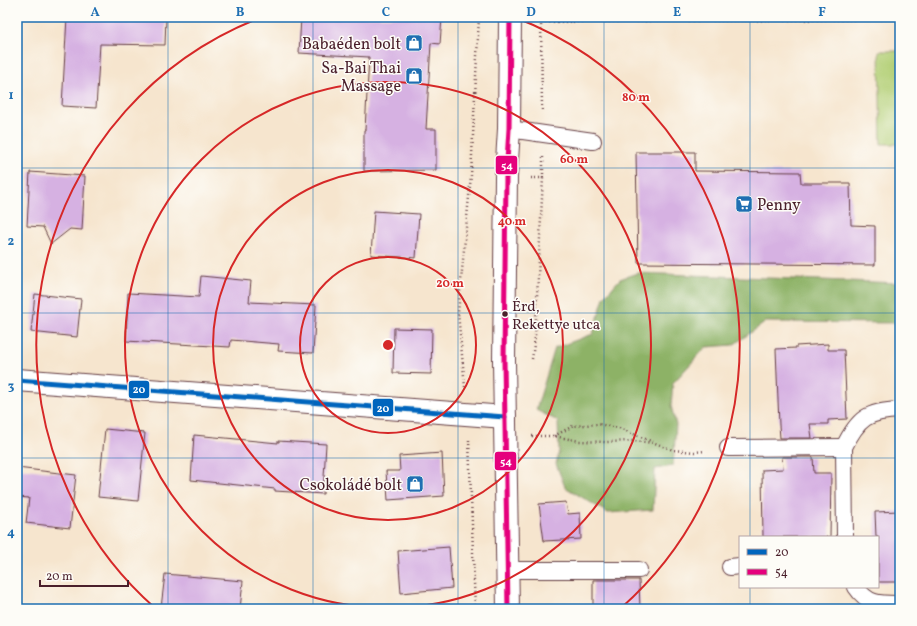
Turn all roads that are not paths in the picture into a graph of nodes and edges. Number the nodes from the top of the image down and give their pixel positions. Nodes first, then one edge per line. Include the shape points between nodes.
1 (510, 19) edge
2 (509, 129) junction
3 (593, 141) dead end
4 (17, 380) edge
5 (900, 410) edge
6 (505, 417) junction
7 (844, 446) junction
8 (728, 448) road end
9 (845, 536) edge
10 (508, 570) junction
11 (639, 570) dead end
12 (857, 588) edge
13 (900, 604) edge
14 (508, 609) edge

1 - 2 main road
2 - 3 lane
2 - 6 main road via 506,177
4 - 6 main road
5 - 7 lane via 872,414 859,422
6 - 10 main road
7 - 8 lane
7 - 9 lane
10 - 11 lane
10 - 14 main road
12 - 13 lane via 867,599 878,604

